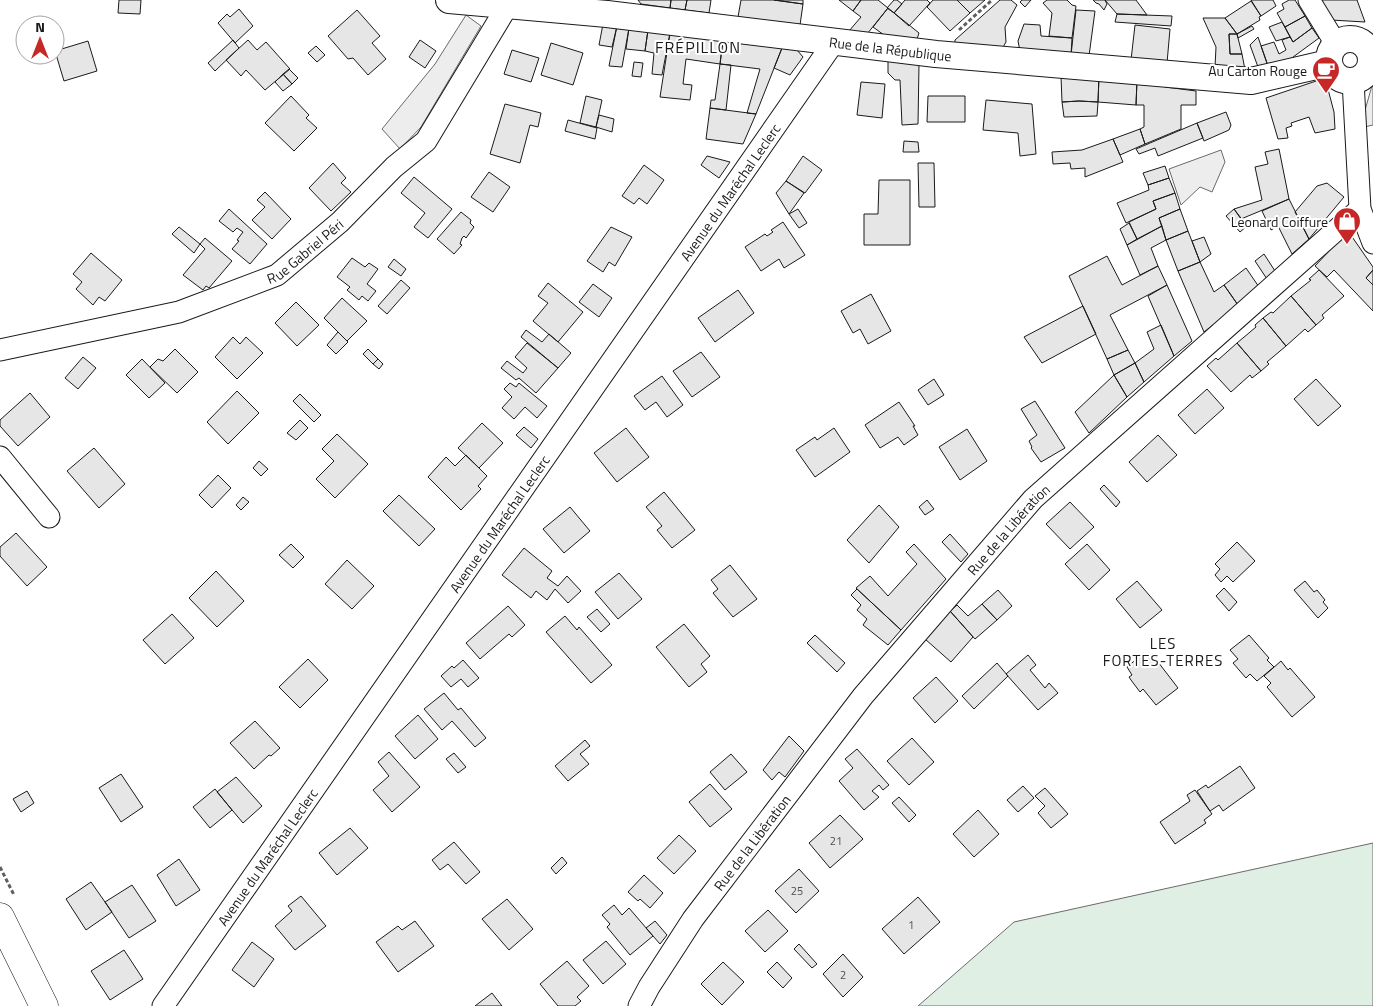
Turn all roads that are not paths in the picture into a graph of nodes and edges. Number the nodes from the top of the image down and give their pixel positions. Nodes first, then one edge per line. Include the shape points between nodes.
1 (449, 0) edge
2 (1309, 0) edge
3 (508, 5) junction
4 (613, 7) edge
5 (834, 42) junction
6 (1370, 43) edge
7 (1333, 53) junction
8 (1353, 81) junction
9 (1360, 209) junction
10 (1373, 243) edge
11 (0, 350) edge
12 (0, 457) edge
13 (49, 516) dead end
14 (0, 917) edge
15 (44, 1006) edge
16 (163, 1006) edge
17 (639, 1006) edge

1 - 3 street, Rue de la République
2 - 7 street
3 - 4 street, Rue de la République
3 - 11 street, Rue Gabriel Péri via 426,141 394,167 340,222 277,275 179,312
4 - 5 street, Rue de la République
5 - 7 street, Rue de la République via 1251,81
5 - 16 street, Avenue du Maréchal Leclerc
6 - 7 street via 1342,40
6 - 8 street via 1372,64 1365,76
7 - 8 street via 1335,75
8 - 9 street
9 - 10 street
9 - 17 street, Rue de la Libération via 1033,499 863,696 693,918
12 - 13 street
14 - 15 main road

